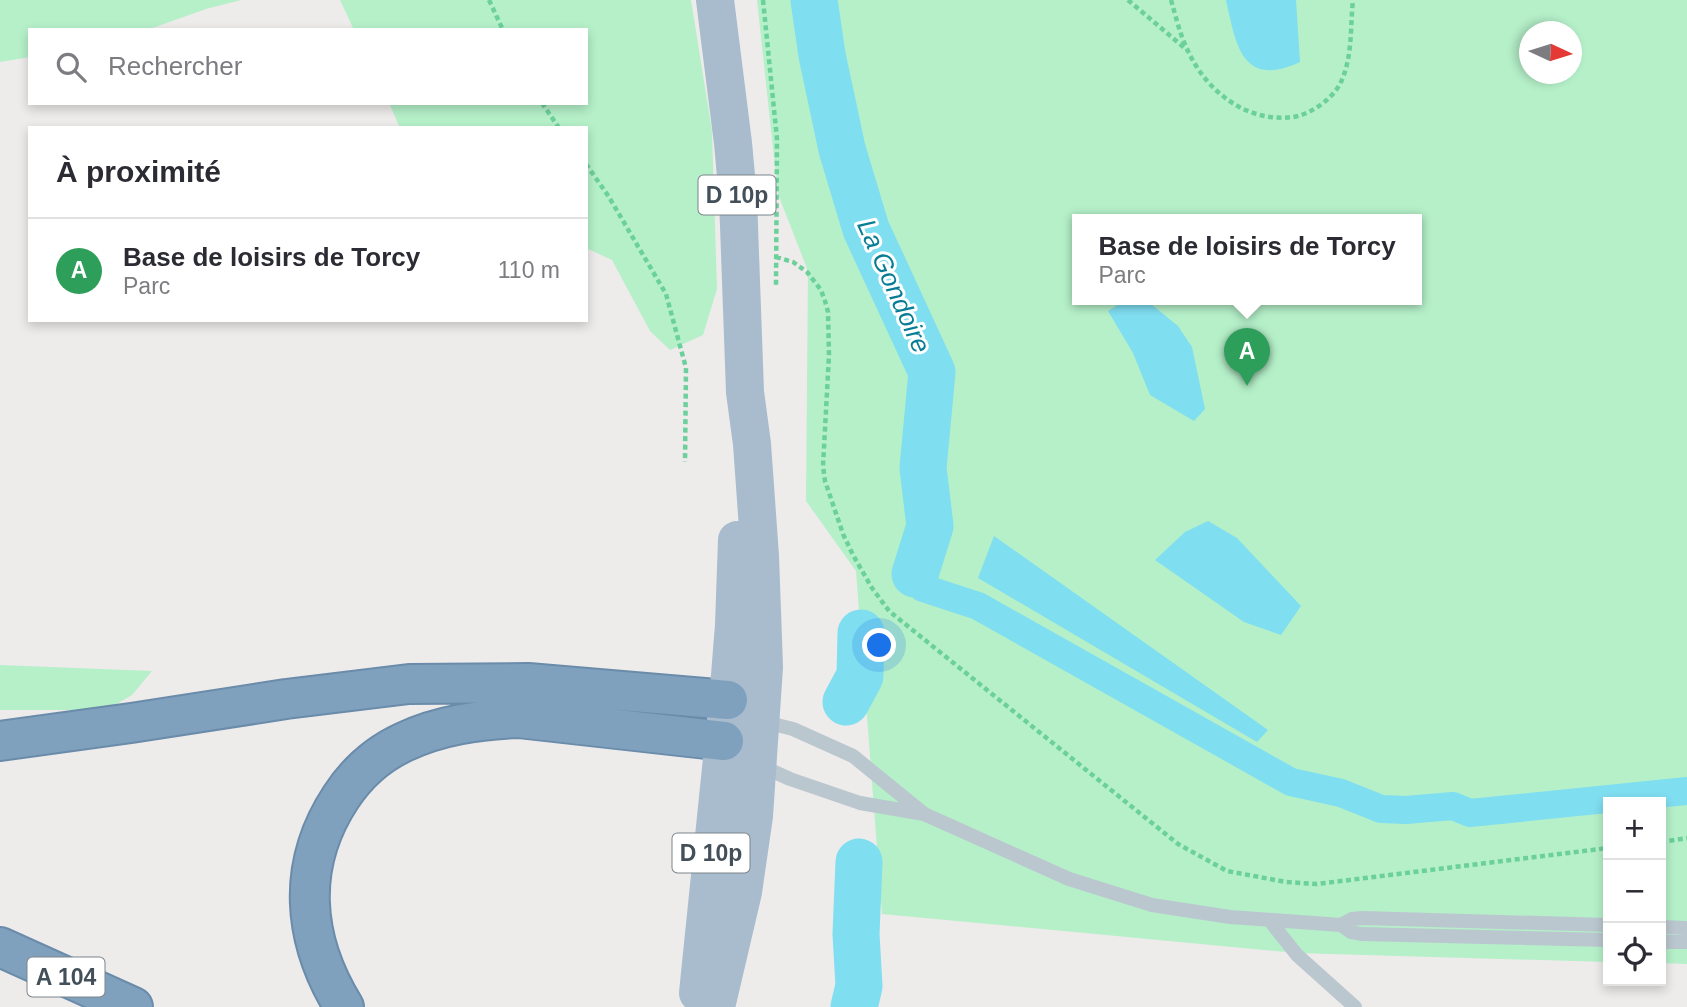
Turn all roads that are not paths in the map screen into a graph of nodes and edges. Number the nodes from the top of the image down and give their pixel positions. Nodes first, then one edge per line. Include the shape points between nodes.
1 (715, 0) edge
2 (745, 392) junction
3 (728, 699) junction
4 (761, 721) junction
5 (0, 741) edge
6 (724, 741) junction
7 (758, 765) junction
8 (924, 814) junction
9 (1270, 920) junction
10 (1341, 925) junction
11 (1603, 925) edge
12 (1666, 927) edge
13 (1687, 928) edge
14 (1603, 940) edge
15 (1666, 942) edge
16 (1687, 942) edge
17 (0, 947) edge
18 (133, 1007) edge
19 (344, 1007) edge
20 (696, 1007) edge
21 (716, 1007) edge
22 (1355, 1007) edge

1 - 2 main road, D 10p via 733,143
2 - 3 main road, D 10p
2 - 4 main road, D 10p via 762,593
3 - 5 highway via 528,683 409,684
3 - 6 main road, D 10p
4 - 7 main road, D 10p
4 - 8 lane via 793,729 853,756
6 - 19 highway via 517,718 443,727 379,757 352,780 329,816 312,866 312,932
6 - 20 main road, D 10p
7 - 8 lane via 860,803
7 - 21 main road, D 10p via 743,892
8 - 9 lane via 1069,879 1140,901
9 - 10 lane
9 - 22 lane via 1297,956
10 - 11 lane via 1362,918
10 - 14 lane via 1361,934
12 - 13 lane
15 - 16 lane
17 - 18 highway, A 104

